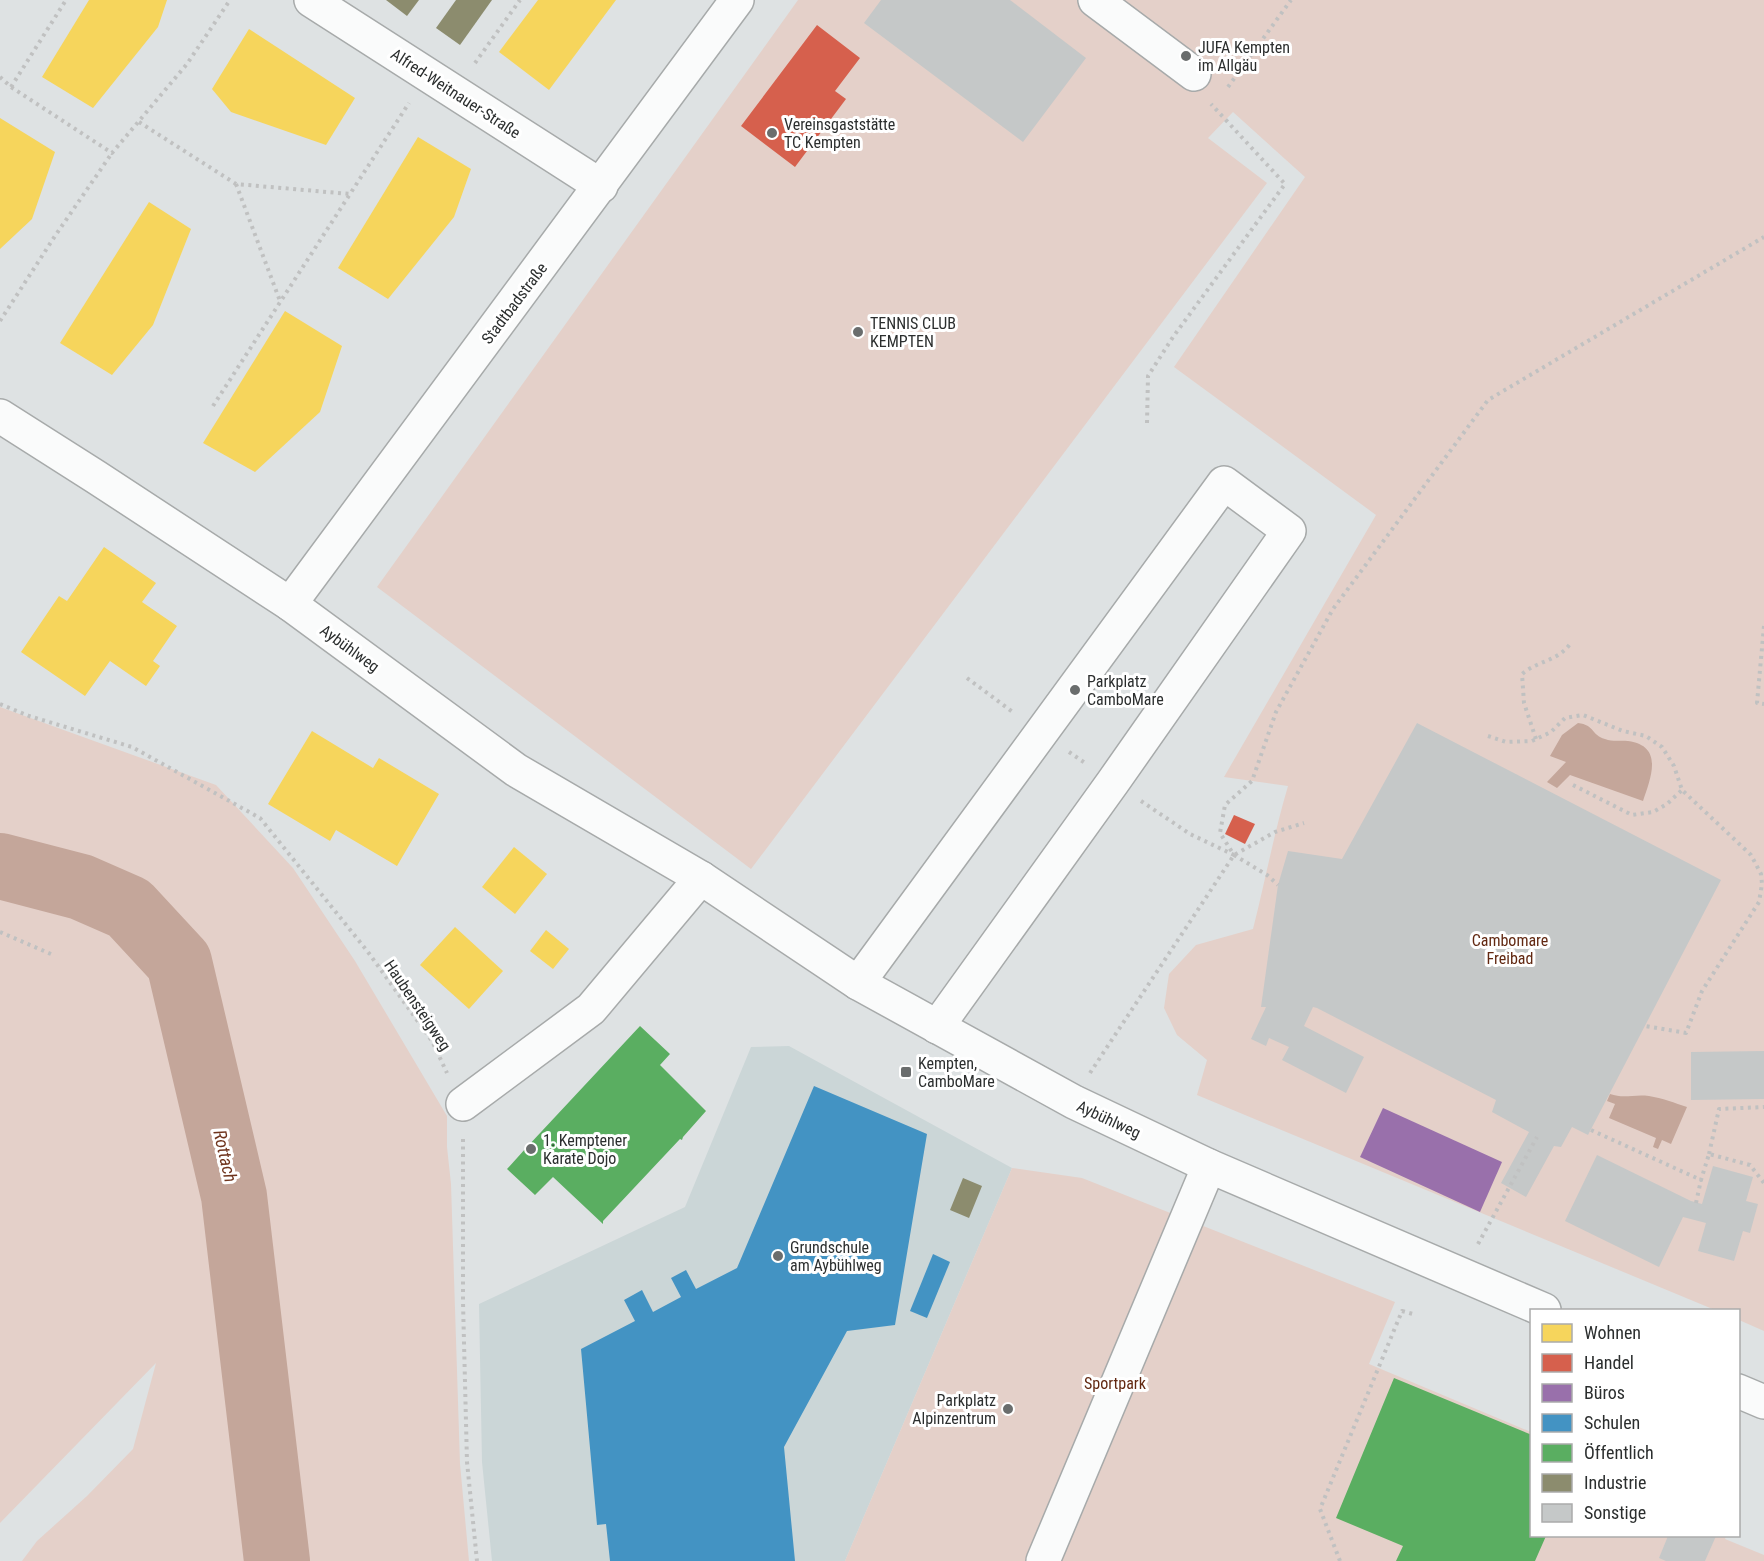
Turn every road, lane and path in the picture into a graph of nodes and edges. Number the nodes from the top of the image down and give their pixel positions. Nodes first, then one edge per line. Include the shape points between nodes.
1 (66, 0) edge
2 (230, 0) edge
3 (311, 0) edge
4 (520, 0) edge
5 (737, 0) edge
6 (1095, 0) edge
7 (1291, 0) edge
8 (427, 74) junction
9 (1194, 74) joint
10 (0, 77) edge
11 (10, 87) junction
12 (1226, 90) dead end
13 (454, 92) junction
14 (1219, 99) dead end
15 (1213, 108) junction
16 (139, 122) junction
17 (112, 153) junction
18 (236, 184) junction
19 (600, 186) junction
20 (350, 194) junction
21 (1764, 237) edge
22 (281, 302) junction
23 (0, 321) edge
24 (213, 406) dead end
25 (0, 416) edge
26 (1147, 423) dead end
27 (290, 604) junction
28 (1764, 626) edge
29 (1570, 644) dead end
30 (0, 704) edge
31 (1764, 704) edge
32 (1488, 735) dead end
33 (1536, 739) junction
34 (1573, 785) dead end
35 (1682, 790) junction
36 (1225, 805) dead end
37 (1304, 823) dead end
38 (1234, 855) junction
39 (701, 878) junction
40 (1278, 885) dead end
41 (0, 932) edge
42 (51, 954) dead end
43 (858, 983) junction
44 (1645, 1026) dead end
45 (937, 1028) junction
46 (1074, 1102) junction
47 (463, 1104) junction
48 (1764, 1107) edge
49 (1591, 1130) dead end
50 (1537, 1137) dead end
51 (1709, 1154) junction
52 (1209, 1166) junction
53 (1701, 1180) junction
54 (1764, 1183) edge
55 (1696, 1203) dead end
56 (1460, 1275) junction
57 (1539, 1309) edge
58 (1413, 1314) dead end
59 (1740, 1392) edge
60 (1764, 1402) edge
61 (477, 1561) edge
62 (1043, 1561) edge
63 (1340, 1561) edge

1 - 11 path
2 - 16 path via 187,64
3 - 8 street, Alfred-Weitnauer-Straße
4 - 13 path
5 - 19 street, Stadtbadstraße
6 - 9 street
7 - 12 path
8 - 13 street, Alfred-Weitnauer-Straße
8 - 20 path
9 - 15 path
10 - 11 path
11 - 17 path
13 - 19 street, Alfred-Weitnauer-Straße
14 - 15 path
15 - 26 path via 1285,184 1148,376
16 - 17 path
16 - 18 path
17 - 23 path
18 - 20 path
18 - 22 path
19 - 27 street, Stadtbadstraße
20 - 22 path
21 - 36 path via 1488,400 1333,609 1276,712 1252,781
22 - 24 path
25 - 27 street, Aybühlweg
27 - 39 street, Aybühlweg via 516,770
28 - 31 path via 1757,703
29 - 33 path via 1555,657 1522,674 1524,703
30 - 47 path, Haubensteigweg via 132,747 260,818 368,952 432,1041
32 - 33 path via 1506,742
33 - 35 path via 1551,732 1565,718 1583,715 1646,736 1662,747
34 - 35 path via 1632,814 1653,812
35 - 44 path via 1751,855 1761,874 1761,893 1702,991 1686,1032
37 - 38 path via 1275,832
38 - 40 path
38 - 46 path
39 - 43 street, Aybühlweg
39 - 47 street via 591,1010
41 - 42 path
43 - 45 street, Aybühlweg
43 - 45 street via 1224,483 1290,531
45 - 46 street, Aybühlweg
46 - 52 street, Aybühlweg
47 - 61 path, Haubensteigweg via 467,1462
48 - 51 path via 1719,1108
49 - 53 path
50 - 56 path
51 - 53 path
51 - 54 path via 1750,1165
52 - 56 street, Aybühlweg
52 - 62 street
53 - 55 path
56 - 57 street, Aybühlweg
58 - 63 path via 1402,1311 1320,1509
59 - 60 street

